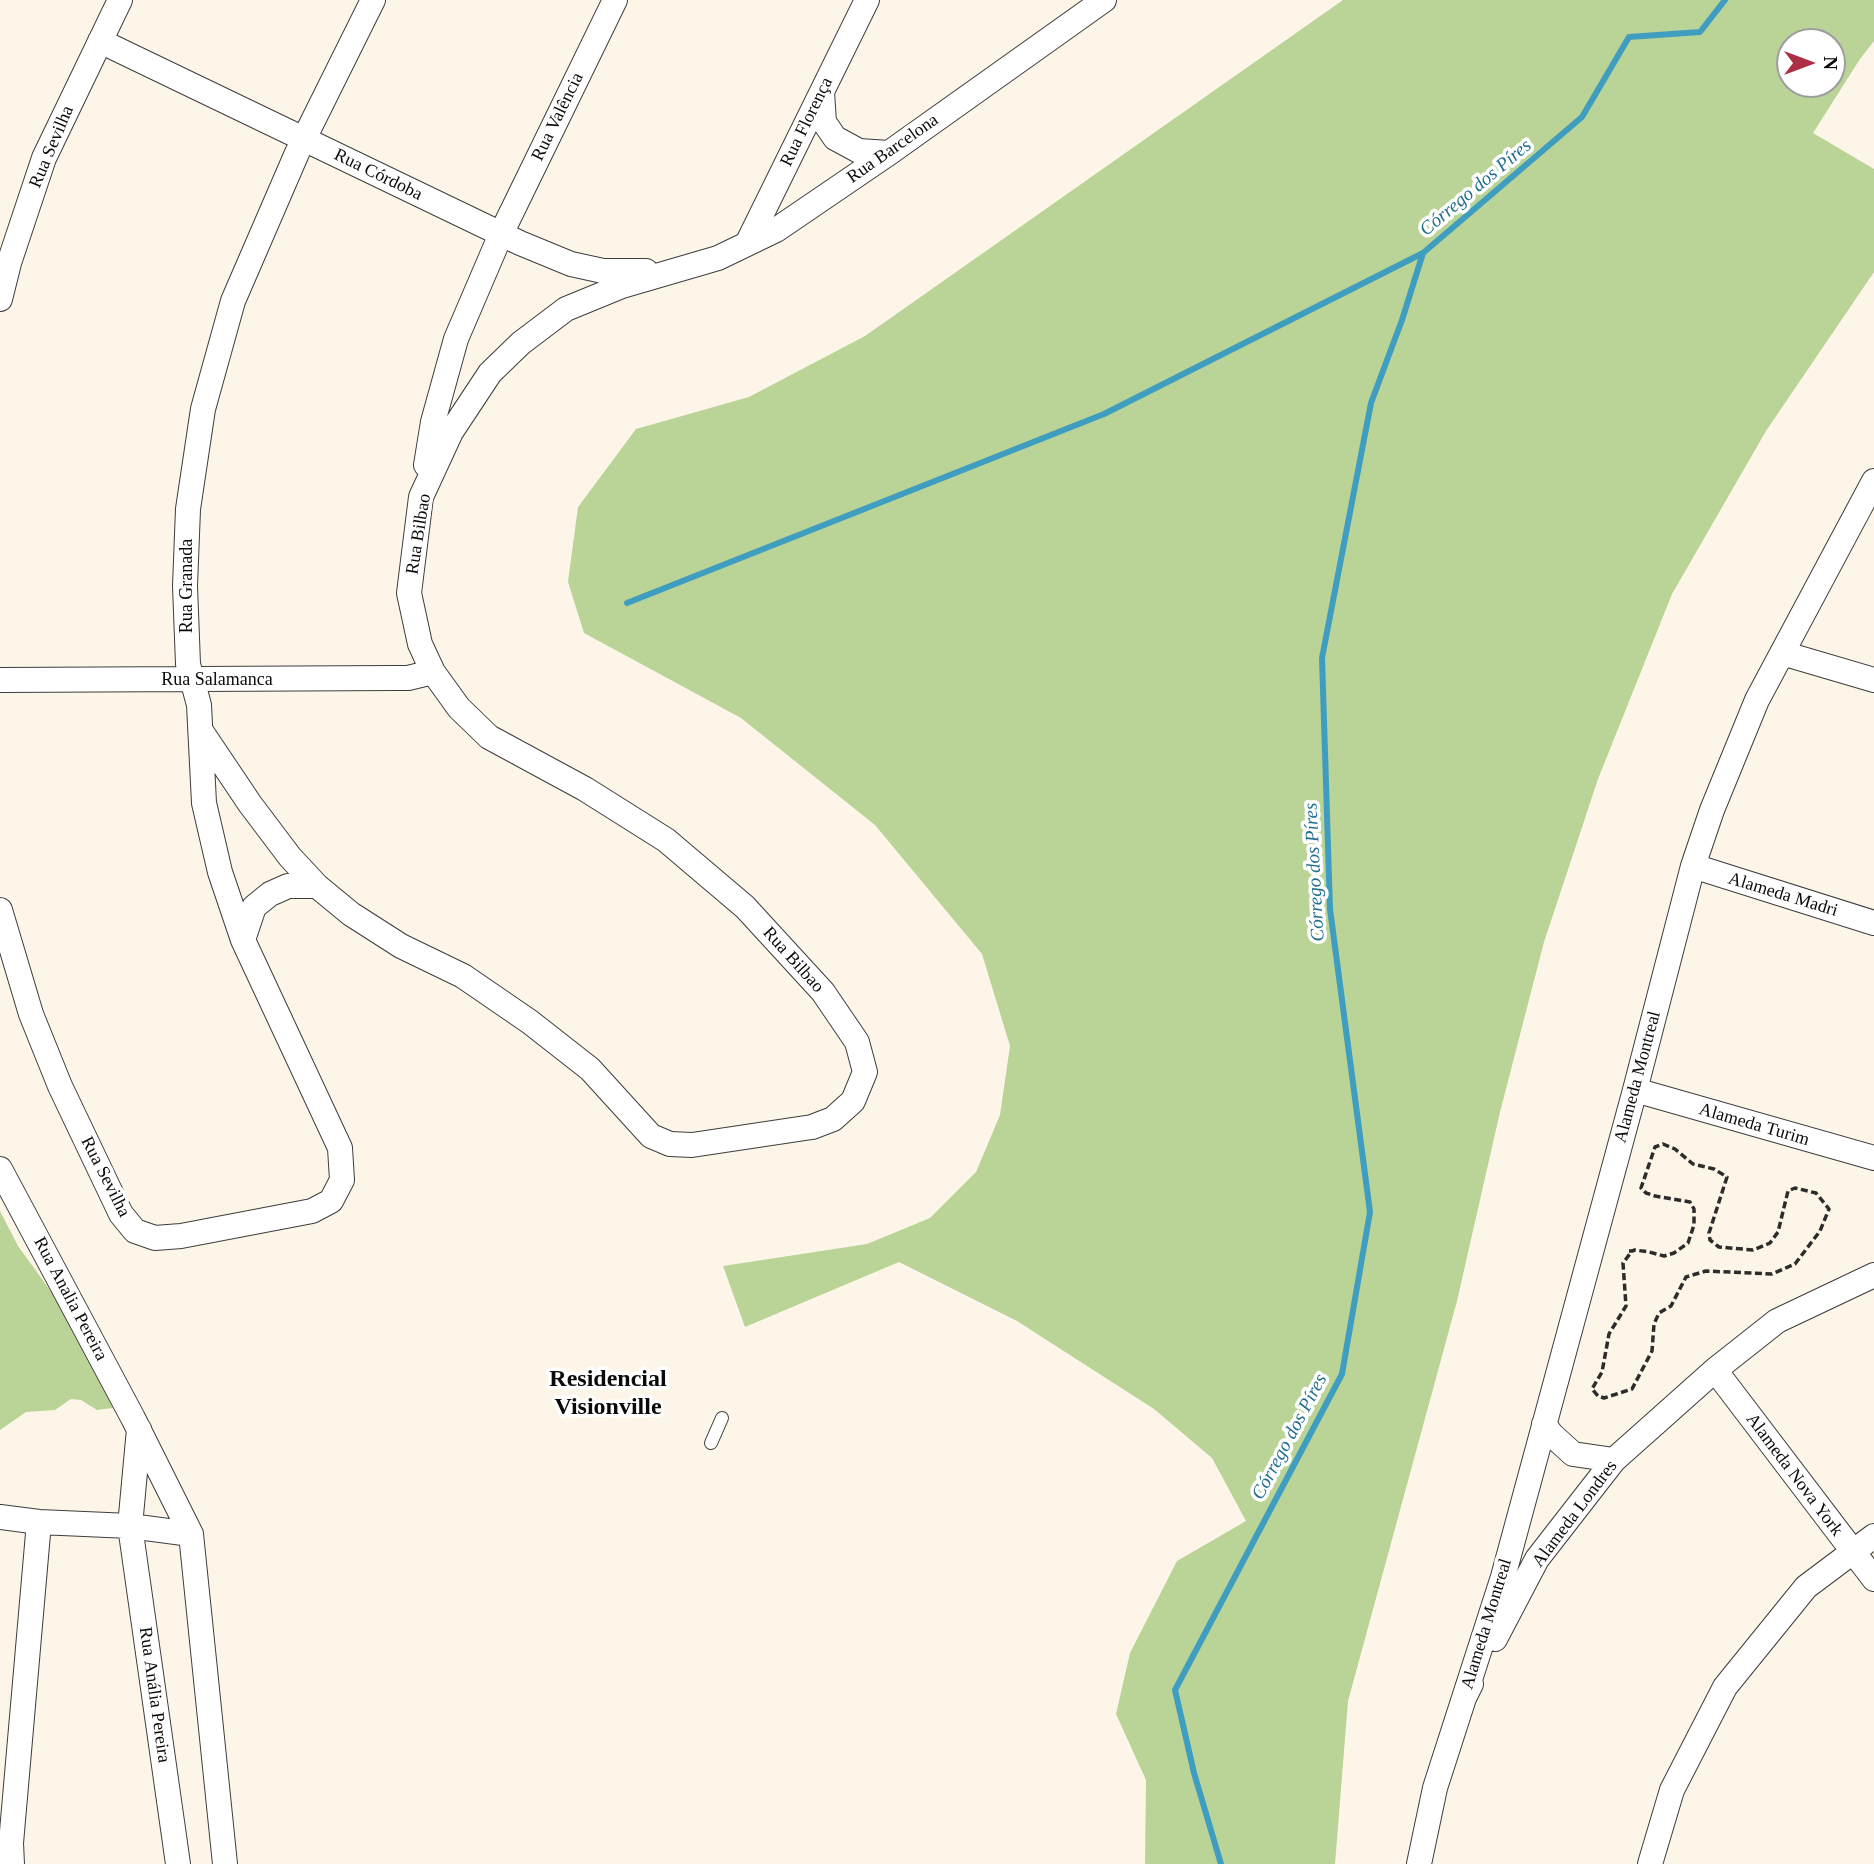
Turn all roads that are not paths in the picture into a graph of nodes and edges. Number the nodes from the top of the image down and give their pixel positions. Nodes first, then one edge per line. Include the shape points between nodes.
1 (120, 0) edge
2 (373, 0) edge
3 (615, 0) edge
4 (867, 0) edge
5 (1104, 0) edge
6 (100, 41) junction
7 (822, 91) junction
8 (304, 139) junction
9 (889, 153) junction
10 (501, 234) junction
11 (747, 244) junction
12 (571, 264) junction
13 (667, 271) junction
14 (0, 299) edge
15 (566, 309) junction
16 (456, 339) junction
17 (490, 373) junction
18 (1874, 481) edge
19 (421, 497) junction
20 (1783, 653) junction
21 (433, 672) junction
22 (0, 680) edge
23 (194, 680) junction
24 (1874, 680) edge
25 (201, 731) junction
26 (1693, 866) junction
27 (317, 886) junction
28 (0, 911) edge
29 (1874, 923) edge
30 (243, 940) junction
31 (1635, 1090) junction
32 (1874, 1158) edge
33 (0, 1169) edge
34 (342, 1180) joint
35 (1874, 1275) edge
36 (1715, 1370) junction
37 (722, 1418) dead end
38 (1545, 1424) junction
39 (139, 1429) junction
40 (711, 1443) dead end
41 (1614, 1460) junction
42 (0, 1517) edge
43 (39, 1522) junction
44 (130, 1526) junction
45 (191, 1534) junction
46 (1874, 1536) edge
47 (1852, 1552) junction
48 (1874, 1579) edge
49 (1464, 1698) junction
50 (12, 1864) edge
51 (178, 1864) edge
52 (225, 1864) edge
53 (1419, 1864) edge
54 (1650, 1864) edge

1 - 6 street, Rua Sevilha
2 - 8 street, Rua Granada
3 - 10 street, Rua Valência
4 - 7 street, Rua Florença
5 - 9 street, Rua Barcelona
6 - 8 street, Rua Córdoba
6 - 14 street, Rua Sevilha via 44,158
7 - 9 street via 824,121 835,138 859,151
7 - 11 street, Rua Florença
8 - 10 street, Rua Córdoba
8 - 23 street, Rua Granada via 233,300 203,409 188,509 185,586 188,664
9 - 11 street, Rua Barcelona via 776,230
10 - 12 street, Rua Córdoba
10 - 16 street, Rua Valência
11 - 13 street, Rua Barcelona via 718,258
12 - 13 street, Rua Córdoba via 603,271
12 - 15 street
13 - 15 street, Rua Bilbao
15 - 17 street, Rua Bilbao
16 - 17 street via 462,364 474,372
16 - 19 street, Rua Valência via 433,422
17 - 19 street, Rua Bilbao via 451,432
18 - 20 street, Alameda Montreal
19 - 21 street, Rua Bilbao via 409,593 420,644
20 - 24 street
20 - 26 street, Alameda Montreal via 1752,712
21 - 23 street, Rua Salamanca via 408,677
21 - 27 street, Rua Bilbao via 459,708 489,737 586,789 666,840 745,907 823,992 858,1042 865,1072 853,1101 833,1119 812,1127 692,1145 670,1144 651,1136 590,1069 530,1022 463,976 401,946
22 - 23 street, Rua Salamanca
23 - 25 street, Rua Granada
25 - 27 street, Rua Bilbao via 282,846
25 - 30 street, Rua Granada via 204,803 220,872
26 - 29 street, Alameda Madri
26 - 31 street, Alameda Montreal
27 - 30 street via 288,886 270,894 254,907
28 - 34 street, Rua Sevilha via 31,1014 60,1086 121,1214 135,1231 155,1238 181,1236 312,1211 331,1201
30 - 34 street, Rua Granada via 340,1147
31 - 32 street, Alameda Turim
31 - 38 street, Alameda Montreal
33 - 39 street, Rua Analia Pereira
35 - 36 street, Alameda Londres via 1777,1321
36 - 41 street, Alameda Londres
36 - 47 street, Alameda Nova York
37 - 40 lane
38 - 41 street via 1573,1454
38 - 49 street, Alameda Montreal
39 - 44 street
39 - 45 street, Rua Analia Pereira
41 - 49 street, Alameda Londres via 1537,1559
42 - 43 street
43 - 44 street
43 - 50 street
44 - 45 street
44 - 51 street, Rua Anália Pereira
45 - 52 street
46 - 47 street
47 - 48 street, Alameda Nova York
47 - 54 street via 1806,1587 1725,1687 1672,1790
49 - 53 street, Alameda Londres via 1435,1788

